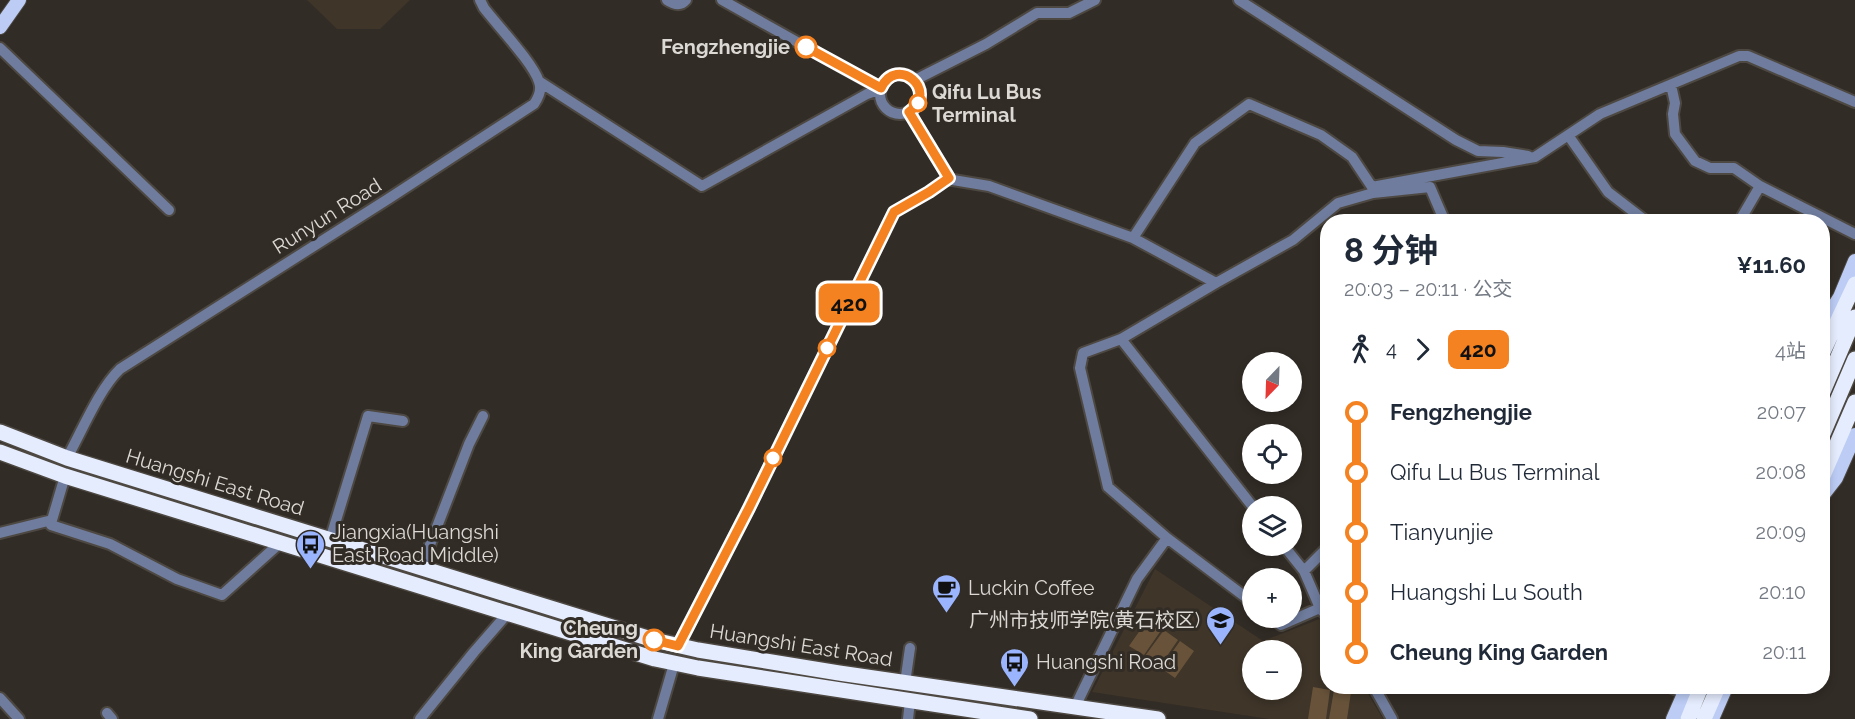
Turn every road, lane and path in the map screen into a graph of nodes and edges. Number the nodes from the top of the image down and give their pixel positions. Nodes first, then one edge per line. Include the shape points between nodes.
1 (19, 0) edge
2 (480, 0) edge
3 (667, 0) edge
4 (686, 0) edge
5 (722, 0) edge
6 (1095, 0) edge
7 (1239, 0) edge
8 (0, 27) edge
9 (0, 48) edge
10 (915, 80) junction
11 (540, 82) junction
12 (1671, 85) junction
13 (881, 88) junction
14 (1855, 102) edge
15 (909, 112) junction
16 (1568, 135) junction
17 (1535, 157) junction
18 (947, 179) junction
19 (1760, 186) junction
20 (1372, 190) junction
21 (169, 210) dead end
22 (1325, 214) edge
23 (1442, 214) edge
24 (1637, 214) edge
25 (1744, 214) edge
26 (1815, 214) edge
27 (1320, 218) edge
28 (1830, 221) edge
29 (1855, 234) edge
30 (1133, 238) junction
31 (1855, 261) edge
32 (1216, 283) junction
33 (1855, 284) edge
34 (1852, 311) edge
35 (1830, 313) edge
36 (1121, 339) junction
37 (1830, 343) edge
38 (1855, 359) edge
39 (1830, 365) edge
40 (1855, 368) edge
41 (1830, 372) edge
42 (1855, 402) edge
43 (483, 416) dead end
44 (1830, 417) edge
45 (402, 421) dead end
46 (1830, 425) edge
47 (0, 432) edge
48 (1855, 435) edge
49 (0, 452) edge
50 (67, 458) junction
51 (1830, 460) edge
52 (65, 476) junction
53 (1830, 486) edge
54 (1244, 496) edge
55 (51, 525) dead end
56 (0, 533) edge
57 (1167, 538) junction
58 (330, 540) junction
59 (280, 543) junction
60 (1320, 555) edge
61 (1292, 556) edge
62 (421, 568) junction
63 (1304, 571) junction
64 (1242, 595) edge
65 (1320, 608) joint
66 (507, 614) junction
67 (1302, 615) edge
68 (678, 646) junction
69 (910, 648) dead end
70 (674, 664) junction
71 (905, 683) junction
72 (1378, 694) edge
73 (1683, 694) edge
74 (1697, 694) edge
75 (1713, 694) edge
76 (1723, 694) edge
77 (0, 698) edge
78 (910, 701) junction
79 (1075, 707) junction
80 (19, 719) edge
81 (420, 719) edge
82 (658, 719) edge
83 (908, 719) edge
84 (1030, 719) edge
85 (1158, 719) edge
86 (1392, 719) edge
87 (1673, 719) edge
88 (1687, 719) edge
89 (1703, 719) edge
90 (1712, 719) edge

1 - 8 main road
2 - 11 street
3 - 4 street via 678,5
5 - 13 street
6 - 10 street via 1070,13 1037,13
7 - 17 street via 1456,141 1478,151
9 - 21 street
10 - 13 street via 893,75
10 - 15 street via 920,98
11 - 13 street via 702,186
11 - 50 street, Runyun Road via 540,95 534,104 120,369
12 - 14 street via 1739,56 1748,56
12 - 16 street via 1600,114
12 - 19 street via 1675,134 1695,161 1710,168 1734,168
13 - 15 street via 882,102 890,110
15 - 18 street
16 - 17 street
16 - 24 street via 1608,192
17 - 20 street
18 - 30 street via 990,186
18 - 68 street via 894,212
19 - 25 street
19 - 26 street
20 - 22 street via 1338,203
20 - 23 street via 1430,187
20 - 30 street via 1352,157 1321,135 1249,104 1195,143
27 - 32 street via 1293,240
28 - 29 street
30 - 32 street
31 - 35 main road
32 - 36 street
33 - 34 highway
34 - 37 highway
34 - 39 highway
34 - 41 highway
36 - 54 street
36 - 57 street via 1083,353 1080,368 1108,487
38 - 44 highway
40 - 46 highway
42 - 51 highway
43 - 62 street
45 - 58 street via 369,416
47 - 50 highway, Huangshi East Road
48 - 53 main road
49 - 52 highway, Huangshi East Road
50 - 58 highway, Huangshi East Road
52 - 56 street via 52,520
52 - 59 highway, Huangshi East Road
55 - 59 street via 110,544 177,579 222,595
57 - 64 street
57 - 79 street via 1137,579
58 - 62 highway, Huangshi East Road
59 - 66 highway, Huangshi East Road
60 - 63 street
61 - 63 street
62 - 68 highway, Huangshi East Road
63 - 65 street
65 - 67 street
66 - 70 highway, Huangshi East Road
66 - 81 street
68 - 71 highway, Huangshi East Road
69 - 71 street
70 - 78 highway, Huangshi East Road
70 - 82 street
71 - 79 highway, Huangshi East Road
72 - 86 street
73 - 87 main road
74 - 88 highway
75 - 89 highway
76 - 90 main road
77 - 80 street
78 - 83 street
78 - 84 highway, Huangshi East Road
79 - 85 highway, Huangshi East Road

